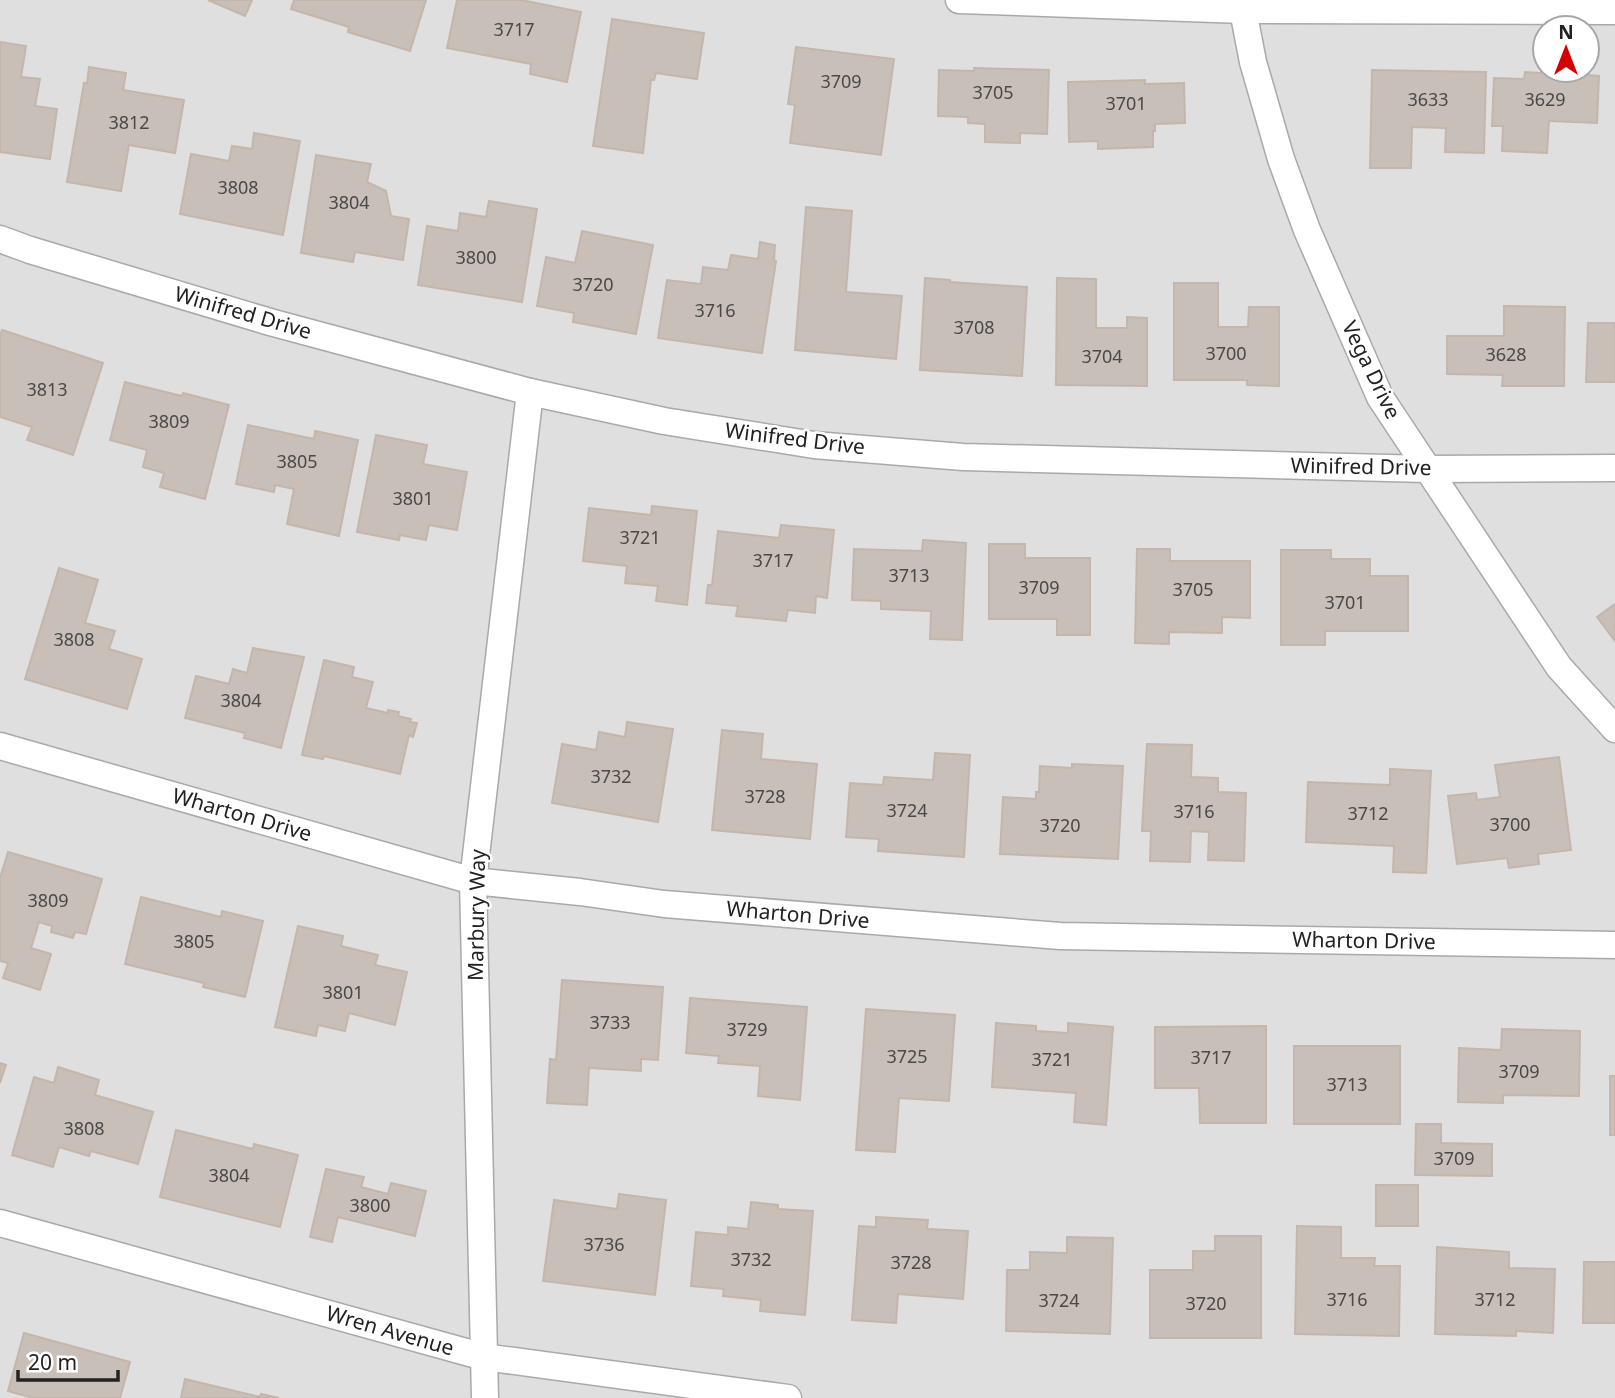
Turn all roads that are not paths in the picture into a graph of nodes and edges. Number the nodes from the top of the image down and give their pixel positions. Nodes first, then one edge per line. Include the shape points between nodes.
1 (959, 0) edge
2 (1242, 5) edge
3 (1615, 11) edge
4 (0, 239) edge
5 (530, 392) junction
6 (1615, 468) edge
7 (1427, 469) junction
8 (1615, 729) edge
9 (0, 746) edge
10 (473, 881) junction
11 (1615, 945) edge
12 (0, 1223) edge
13 (484, 1357) junction
14 (485, 1398) edge
15 (788, 1398) edge

1 - 2 street
2 - 3 street
2 - 7 street, Vega Drive via 1281,159 1307,230 1380,397
4 - 5 street, Winifred Drive via 270,322
5 - 7 street, Winifred Drive via 664,421 814,445 963,457
5 - 10 street, Marbury Way
6 - 7 street, Winifred Drive
7 - 8 street, Vega Drive via 1559,667
9 - 10 street, Wharton Drive
10 - 11 street, Wharton Drive via 664,904 1060,936
10 - 13 street, Marbury Way
12 - 13 street, Wren Avenue
13 - 14 street, Marbury Way
13 - 15 street, Wren Avenue

